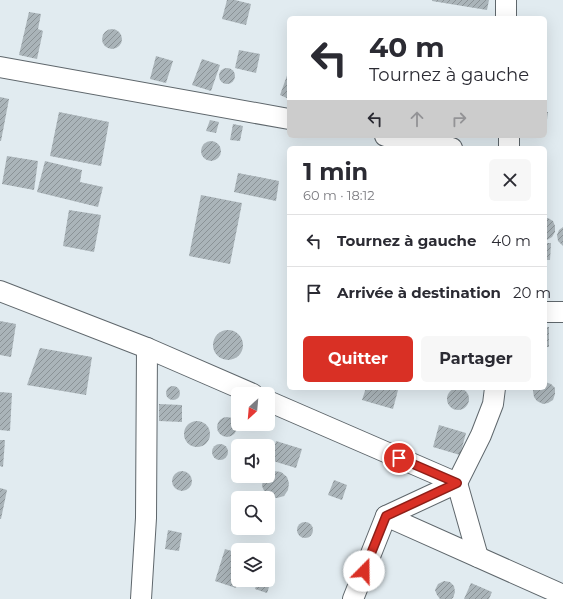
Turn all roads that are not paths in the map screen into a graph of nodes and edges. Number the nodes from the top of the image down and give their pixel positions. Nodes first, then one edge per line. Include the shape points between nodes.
1 (506, 0) edge
2 (506, 16) edge
3 (0, 67) edge
4 (287, 119) edge
5 (396, 138) edge
6 (441, 146) edge
7 (0, 291) edge
8 (547, 312) edge
9 (563, 312) edge
10 (147, 348) junction
11 (237, 387) edge
12 (495, 390) edge
13 (275, 404) edge
14 (457, 483) junction
15 (386, 516) junction
16 (478, 557) junction
17 (563, 596) edge
18 (142, 599) edge
19 (353, 599) edge

1 - 2 street
3 - 4 street
5 - 6 street
7 - 10 street
8 - 9 street
10 - 11 street
10 - 18 street via 146,518
12 - 14 street via 493,404 481,435
13 - 14 street
14 - 15 street
14 - 16 street
15 - 16 street
15 - 19 street
16 - 17 street

